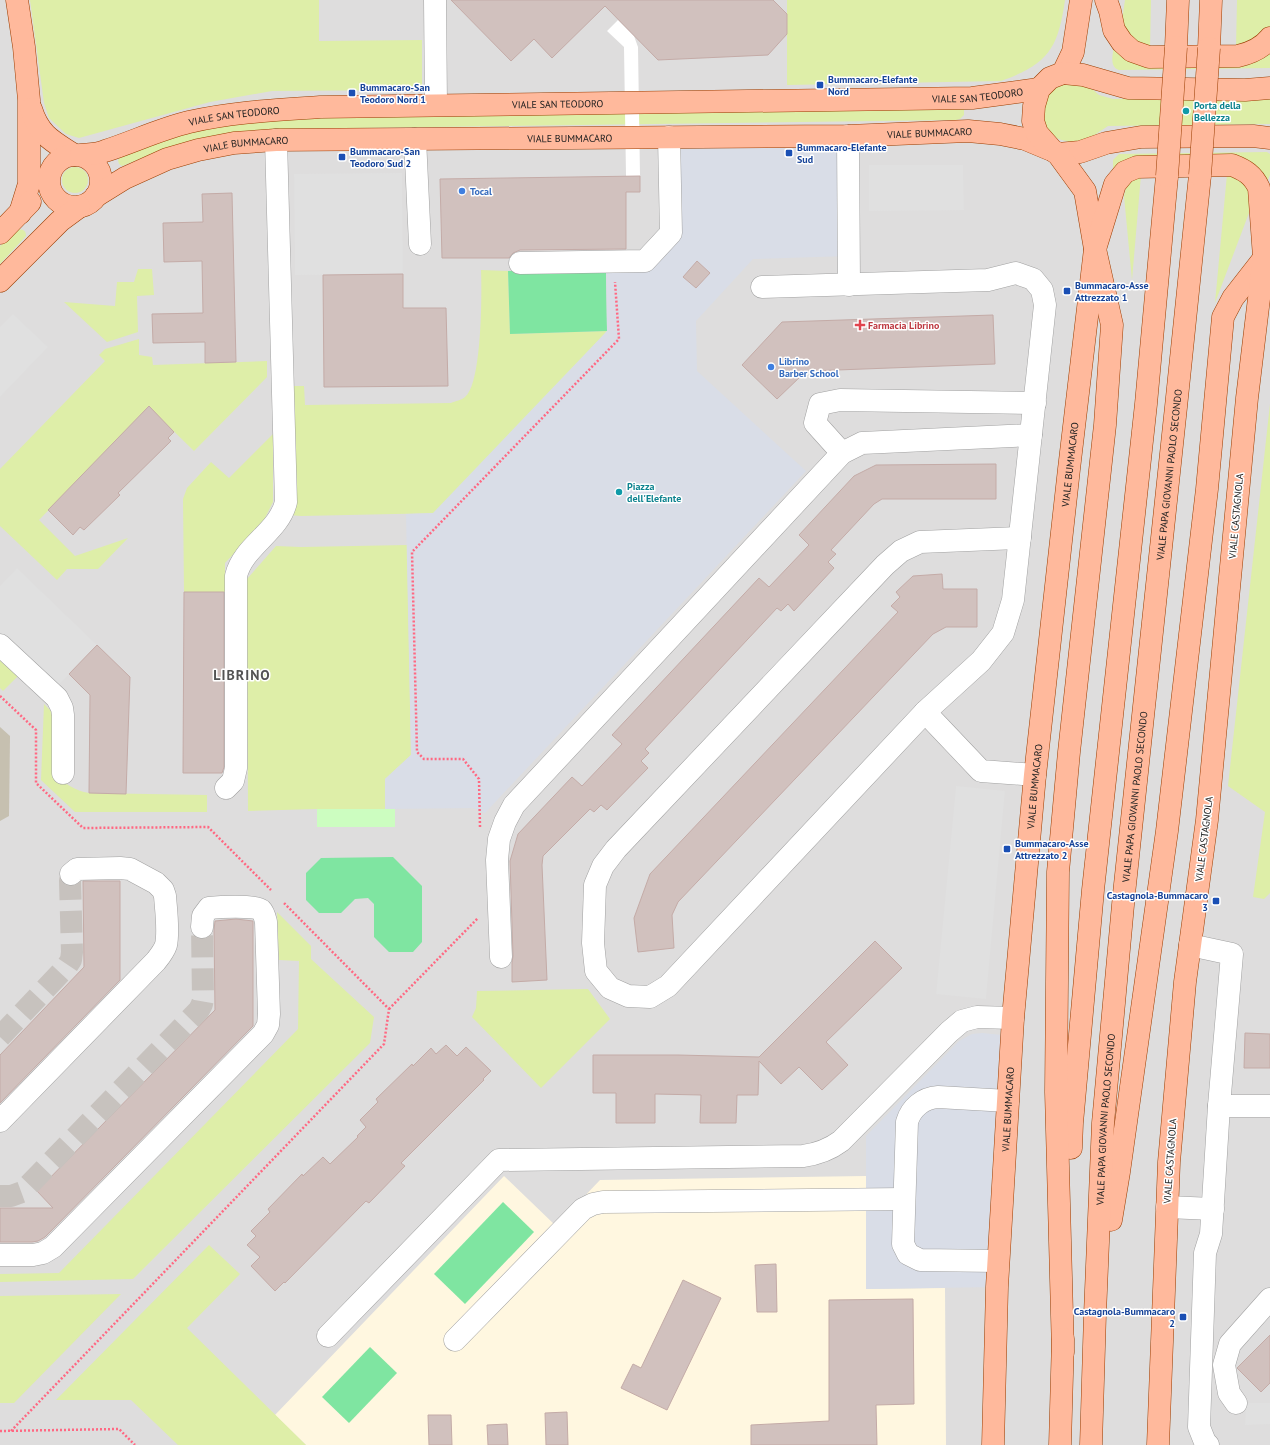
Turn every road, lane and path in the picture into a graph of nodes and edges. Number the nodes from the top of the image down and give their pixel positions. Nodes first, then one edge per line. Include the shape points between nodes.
1 (17, 0) edge
2 (435, 0) edge
3 (1081, 0) edge
4 (1106, 0) edge
5 (1178, 0) edge
6 (1211, 0) edge
7 (1270, 38) edge
8 (1063, 73) junction
9 (1270, 88) edge
10 (1040, 89) junction
11 (29, 100) junction
12 (436, 105) junction
13 (29, 135) junction
14 (848, 136) junction
15 (669, 137) junction
16 (1270, 138) edge
17 (415, 139) junction
18 (276, 140) junction
19 (1055, 152) junction
20 (78, 155) junction
21 (50, 173) junction
22 (87, 201) junction
23 (20, 212) junction
24 (0, 233) edge
25 (420, 244) dead end
26 (1095, 249) junction
27 (1267, 253) edge
28 (614, 261) junction
29 (520, 263) dead end
30 (0, 281) edge
31 (849, 284) junction
32 (762, 287) dead end
33 (1035, 403) junction
34 (1031, 435) junction
35 (842, 453) junction
36 (1020, 538) junction
37 (0, 645) edge
38 (0, 696) edge
39 (925, 712) junction
40 (63, 773) dead end
41 (1035, 775) junction
42 (226, 788) dead end
43 (480, 834) dead end
44 (71, 874) dead end
45 (274, 894) dead end
46 (280, 899) dead end
47 (482, 914) dead end
48 (202, 927) tunnel mouth
49 (1190, 945) junction
50 (501, 957) dead end
51 (389, 1009) junction
52 (1013, 1018) junction
53 (1008, 1101) junction
54 (1220, 1106) junction
55 (1270, 1106) edge
56 (0, 1121) edge
57 (904, 1199) junction
58 (1168, 1206) junction
59 (1213, 1209) junction
60 (0, 1255) edge
61 (998, 1261) junction
62 (1270, 1299) edge
63 (1095, 1314) junction
64 (328, 1336) dead end
65 (455, 1340) dead end
66 (1063, 1352) junction
67 (1093, 1382) junction
68 (1236, 1403) dead end
69 (0, 1431) edge
70 (11, 1431) junction
71 (1060, 1444) edge
72 (136, 1445) edge
73 (992, 1445) edge
74 (1091, 1445) edge
75 (1100, 1445) edge
76 (1158, 1445) edge
77 (1208, 1445) edge

1 - 11 main road
2 - 12 street
3 - 8 main road via 1073,52
4 - 7 main road via 1114,30 1122,42 1132,51 1149,57 1238,56 1250,53
5 - 66 main road, bridge via 1168,176 1093,890 1072,1123
6 - 63 main road, VIALE PAPA GIOVANNI PAOLO SECONDO, bridge via 1200,175 1124,894 1103,1123
8 - 9 main road via 1083,75 1128,88
8 - 10 main road via 1050,78
10 - 12 main road, VIALE SAN TEODORO via 972,98
10 - 19 main road via 1034,106 1033,121 1037,133
11 - 13 main road
11 - 20 main road via 40,130 49,140
12 - 20 main road, VIALE SAN TEODORO via 320,107 219,116 159,131 104,152
13 - 21 main road via 45,158
13 - 23 main road via 29,184
14 - 15 main road, VIALE BUMMACARO
14 - 19 main road, VIALE BUMMACARO via 968,131 1025,139
14 - 31 street
15 - 17 main road, VIALE BUMMACARO
15 - 28 street via 671,232 644,261
16 - 19 main road via 1142,137 1080,152
17 - 18 main road, VIALE BUMMACARO
17 - 25 street
18 - 22 main road, VIALE BUMMACARO via 234,143 167,159 125,178
18 - 42 street via 286,502 284,512 244,559 238,567 236,576 236,768 233,781
19 - 26 main road via 1085,191
20 - 21 main road via 62,158 53,166
20 - 22 main road via 94,162 100,175 101,182
21 - 22 main road via 50,189 58,201 71,207
21 - 23 main road via 42,188
22 - 30 main road, VIALE BUMMACARO via 60,221
23 - 24 main road
26 - 27 main road, VIALE CASTAGNOLA via 1115,184 1125,172 1137,167 1232,165 1245,170 1254,178 1259,188
26 - 41 main road, VIALE BUMMACARO
26 - 66 main road via 1112,325 1105,425 1058,872 1056,1092
27 - 49 main road, VIALE CASTAGNOLA via 1247,398 1207,820
27 - 63 main road via 1233,298 1223,317 1206,497 1167,831 1119,1172
28 - 29 street
28 - 43 path via 619,339 412,552 417,752 424,760 463,759 479,779
31 - 32 street
31 - 33 street via 988,280 1016,273 1033,279 1042,290 1045,305
33 - 34 street
33 - 35 street via 840,400 820,404 815,423
34 - 35 street via 862,443
34 - 36 street
35 - 50 street via 514,805 504,822 499,839
36 - 39 street via 1013,600 1003,633 981,661
36 - 39 street via 920,542 901,551 616,849 603,866 595,885 593,943 596,971 610,988 628,996 650,997 668,986
37 - 40 street via 60,703 63,715
38 - 45 path via 36,730 36,783 83,828 208,827
39 - 41 street via 981,771
41 - 52 main road, VIALE BUMMACARO
44 - 56 street via 77,869 125,868 156,883 165,896 166,944 156,961
46 - 51 path
47 - 51 path
48 - 60 street via 203,916 209,908 254,908 264,914 269,1014 268,1025 263,1034 53,1247 33,1255
49 - 54 street via 1232,954
49 - 58 main road, VIALE CASTAGNOLA via 1169,1162
51 - 70 path via 384,1044
52 - 53 main road, VIALE BUMMACARO
52 - 64 street via 977,1017 962,1021 841,1141 818,1154 499,1160
53 - 57 street via 938,1097 922,1101 907,1122
53 - 61 main road, VIALE BUMMACARO
54 - 55 street
54 - 59 street
57 - 61 street via 903,1244 908,1254 914,1258
57 - 65 street via 593,1204 583,1209
58 - 59 street
58 - 76 main road, VIALE CASTAGNOLA
59 - 77 street via 1206,1253 1199,1427
61 - 73 main road, VIALE BUMMACARO
62 - 68 street via 1230,1344 1224,1365 1228,1393
63 - 67 main road, VIALE PAPA GIOVANNI PAOLO SECONDO
66 - 71 main road
67 - 74 main road, VIALE PAPA GIOVANNI PAOLO SECONDO
67 - 75 main road
69 - 70 path
70 - 72 path via 119,1430

